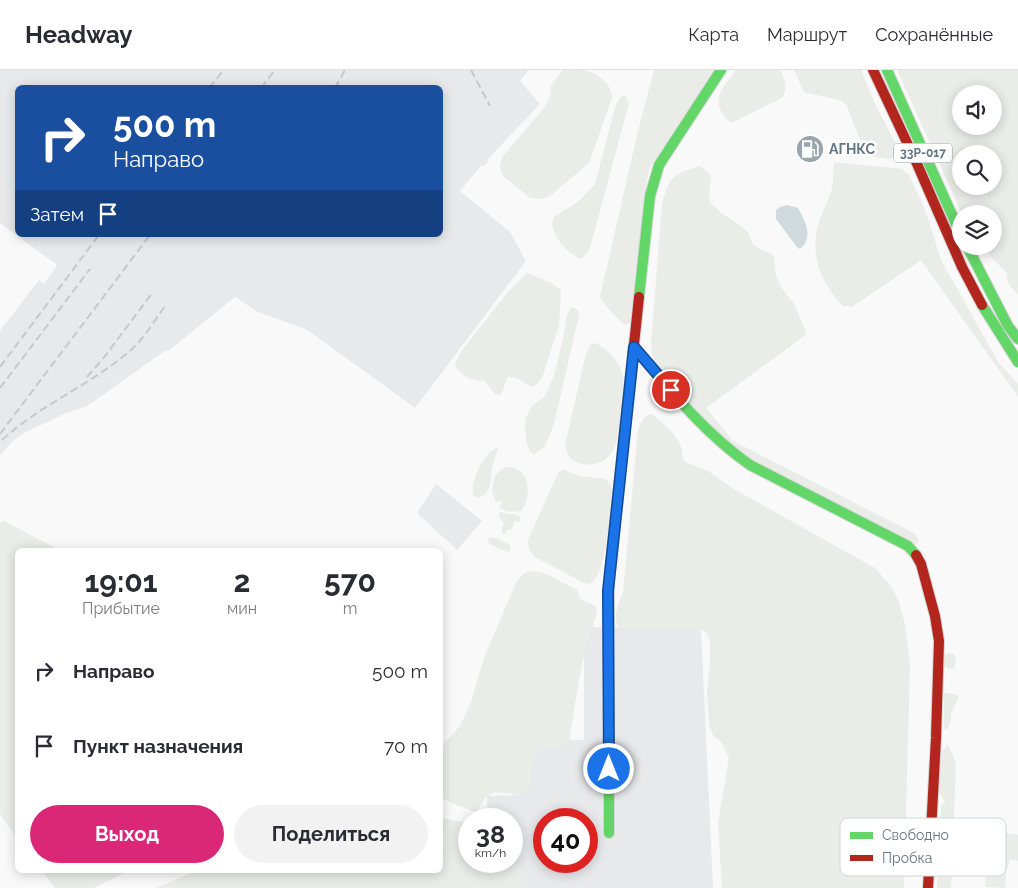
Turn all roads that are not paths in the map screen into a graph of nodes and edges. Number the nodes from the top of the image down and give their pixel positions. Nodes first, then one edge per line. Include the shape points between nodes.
1 (721, 70) edge
2 (873, 70) edge
3 (887, 70) edge
4 (952, 214) edge
5 (972, 255) edge
6 (1018, 340) edge
7 (634, 347) junction
8 (1018, 362) edge
9 (932, 818) edge
10 (609, 833) dead end

1 - 7 main road via 659,165 650,196
2 - 8 main road, 33Р-017 via 954,252
3 - 4 main road, 33Р-017
5 - 6 main road
7 - 9 main road via 708,434 734,455 908,546 916,554 935,616 939,641
7 - 10 main road via 608,591

